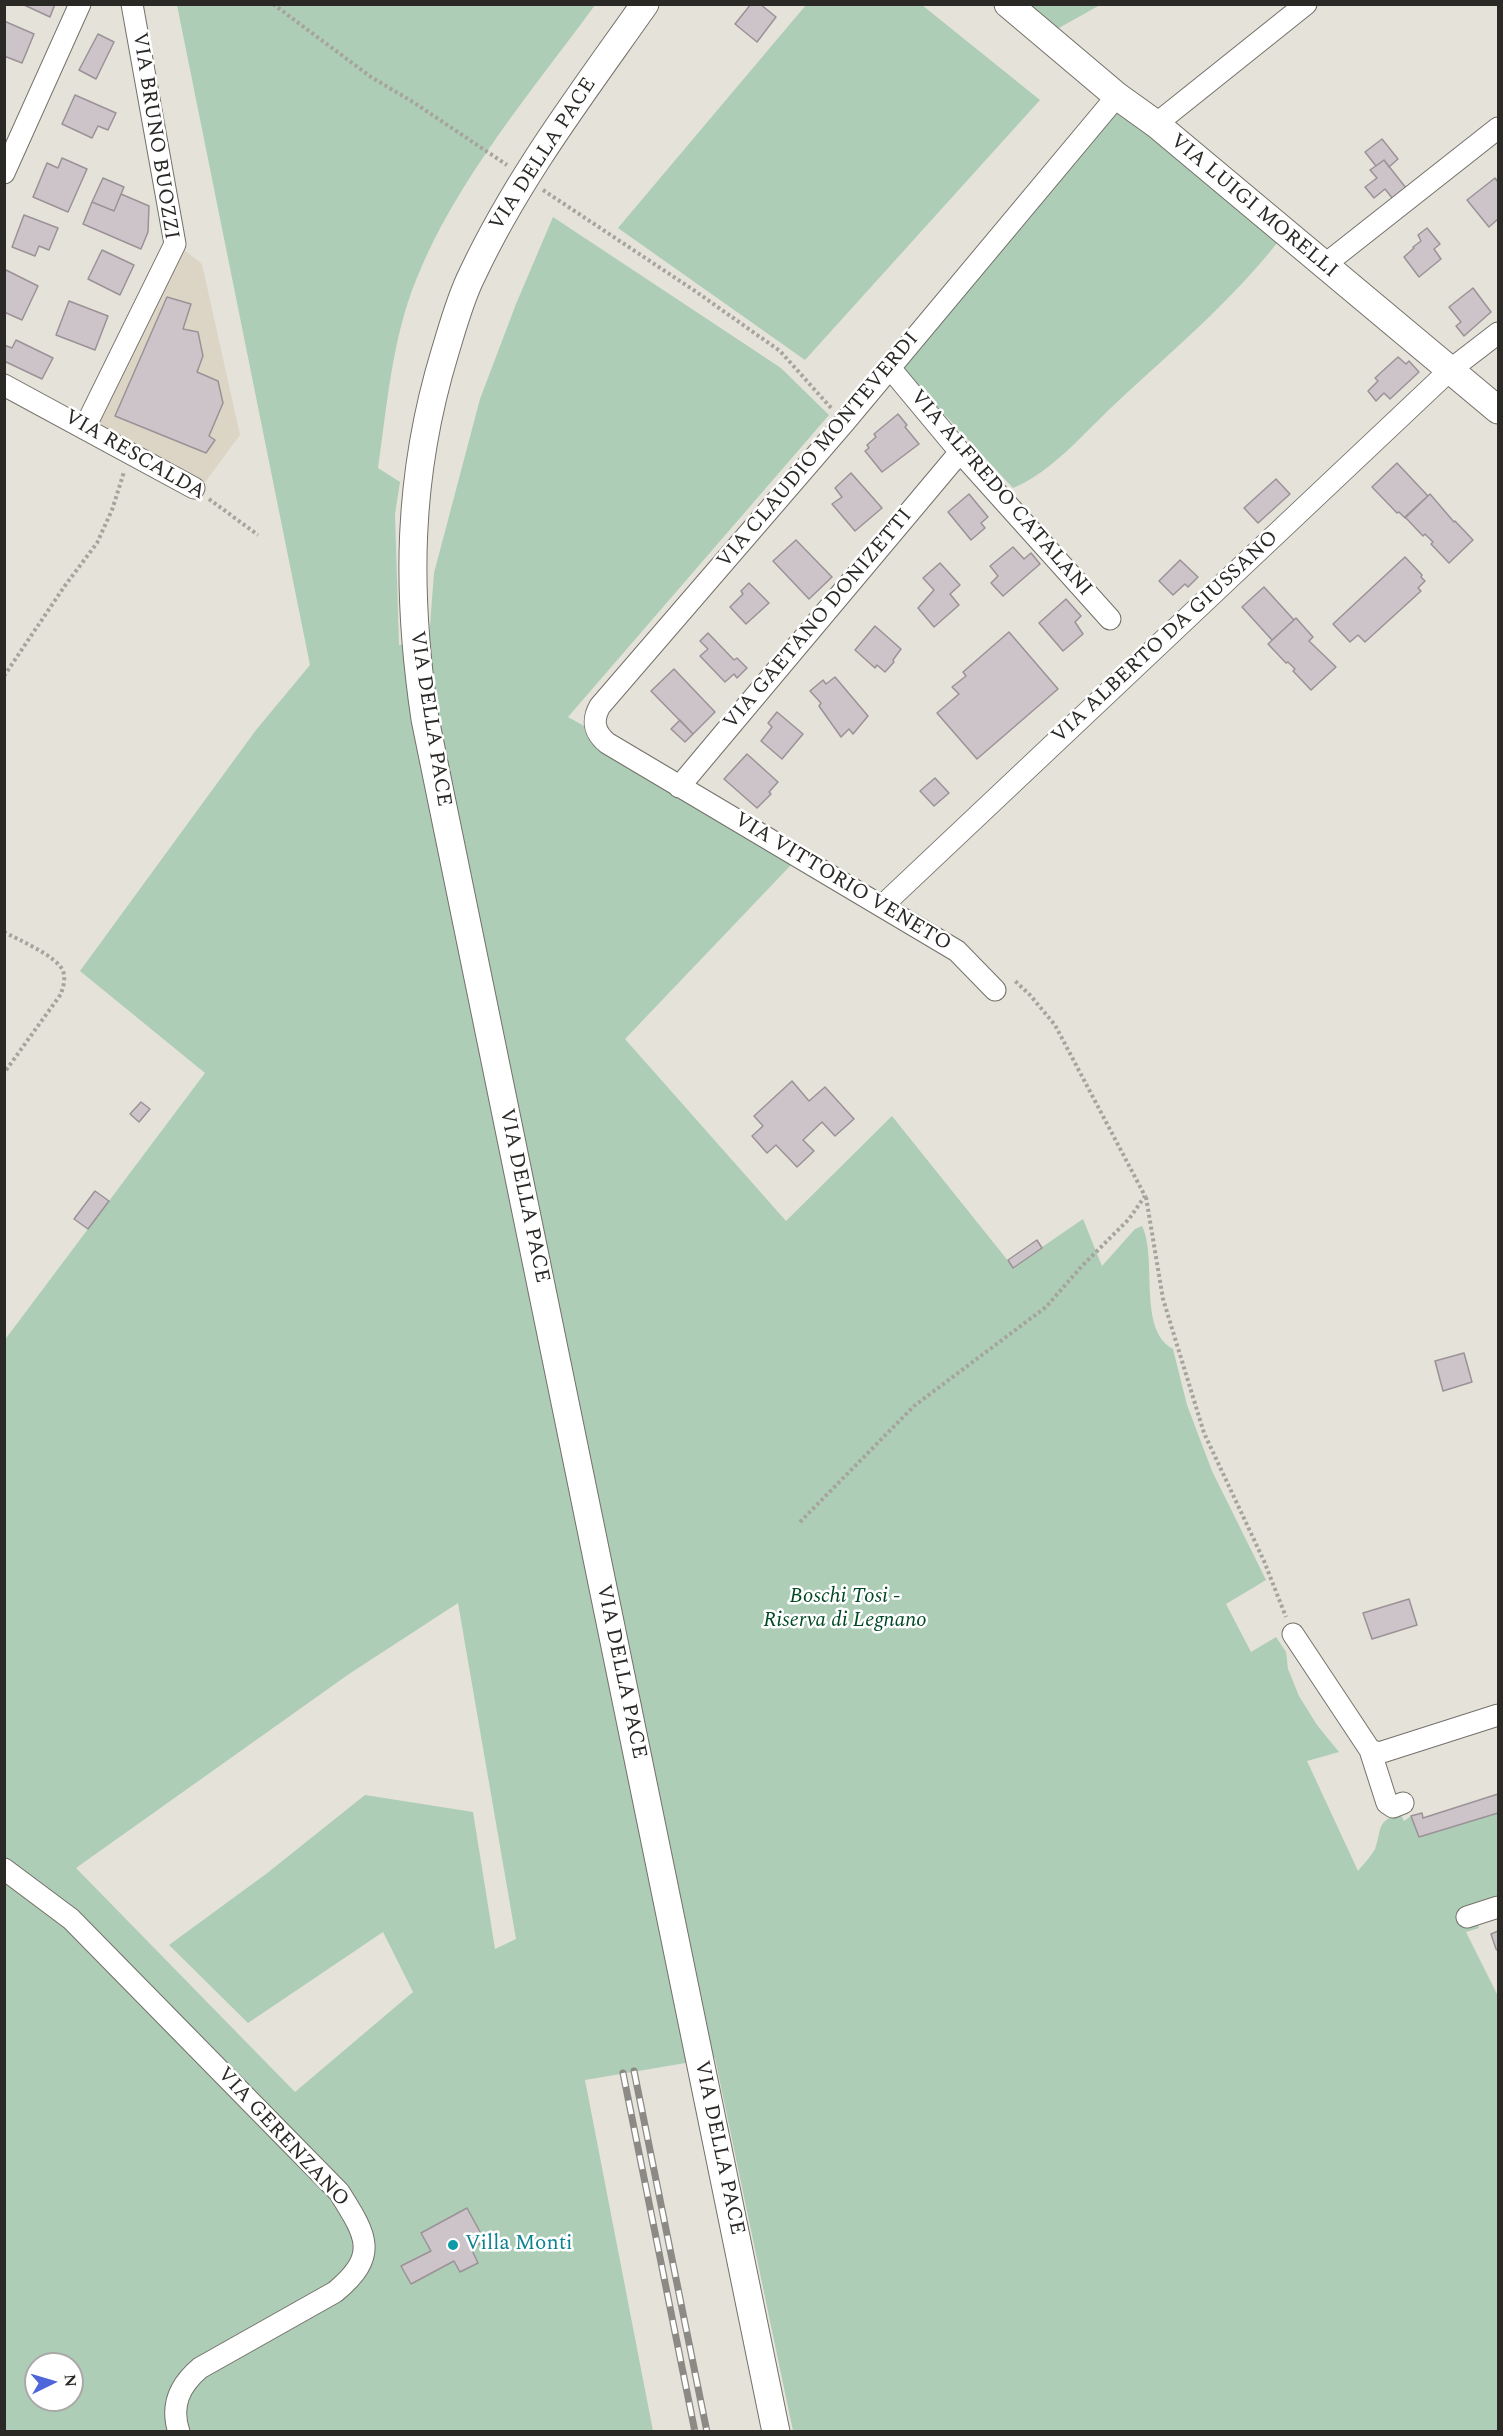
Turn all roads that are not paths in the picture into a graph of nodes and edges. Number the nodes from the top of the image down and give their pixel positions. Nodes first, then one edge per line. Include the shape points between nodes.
1 (80, 4) edge
2 (132, 4) edge
3 (645, 4) edge
4 (1008, 4) edge
5 (1306, 4) edge
6 (1117, 96) junction
7 (1156, 124) junction
8 (1498, 128) edge
9 (4, 173) edge
10 (1323, 266) junction
11 (1498, 333) edge
12 (890, 368) junction
13 (1450, 370) junction
14 (4, 385) edge
15 (1498, 410) edge
16 (85, 428) junction
17 (960, 453) junction
18 (194, 488) road end
19 (1110, 619) dead end
20 (679, 787) junction
21 (882, 906) junction
22 (1001, 983) road end
23 (1293, 1634) road end
24 (1498, 1715) edge
25 (1370, 1750) junction
26 (1404, 1803) dead end
27 (4, 1869) edge
28 (1498, 1907) edge
29 (1467, 1917) dead end
30 (179, 2432) edge
31 (776, 2432) edge

1 - 9 street
2 - 16 street, VIA BRUNO BUOZZI via 175,244
3 - 31 main road, VIA DELLA PACE via 524,177 471,277 453,326 423,442 413,517 411,579 425,719
4 - 6 main road, VIA LUIGI MORELLI
5 - 7 street
6 - 7 main road, VIA LUIGI MORELLI
6 - 12 street, VIA CLAUDIO MONTEVERDI
7 - 10 main road, VIA LUIGI MORELLI
8 - 10 street
10 - 13 main road, VIA LUIGI MORELLI
11 - 13 street, VIA ALBERTO DA GIUSSANO
12 - 17 street, VIA ALFREDO CATALANI
12 - 20 street, VIA CLAUDIO MONTEVERDI via 596,713 596,730 607,743
13 - 15 main road, VIA LUIGI MORELLI
13 - 21 street, VIA ALBERTO DA GIUSSANO
14 - 16 street, VIA RESCALDA
16 - 18 street, VIA RESCALDA
17 - 19 street, VIA ALFREDO CATALANI
17 - 20 street, VIA GAETANO DONIZETTI
20 - 21 street, VIA VITTORIO VENETO
21 - 22 street, VIA VITTORIO VENETO
23 - 25 street
24 - 25 street via 1379,1753
25 - 26 street via 1387,1803 1393,1807
27 - 30 street, VIA GERENZANO via 71,1919 331,2184 363,2236 365,2254 351,2278 334,2292 187,2379 176,2400
28 - 29 street

